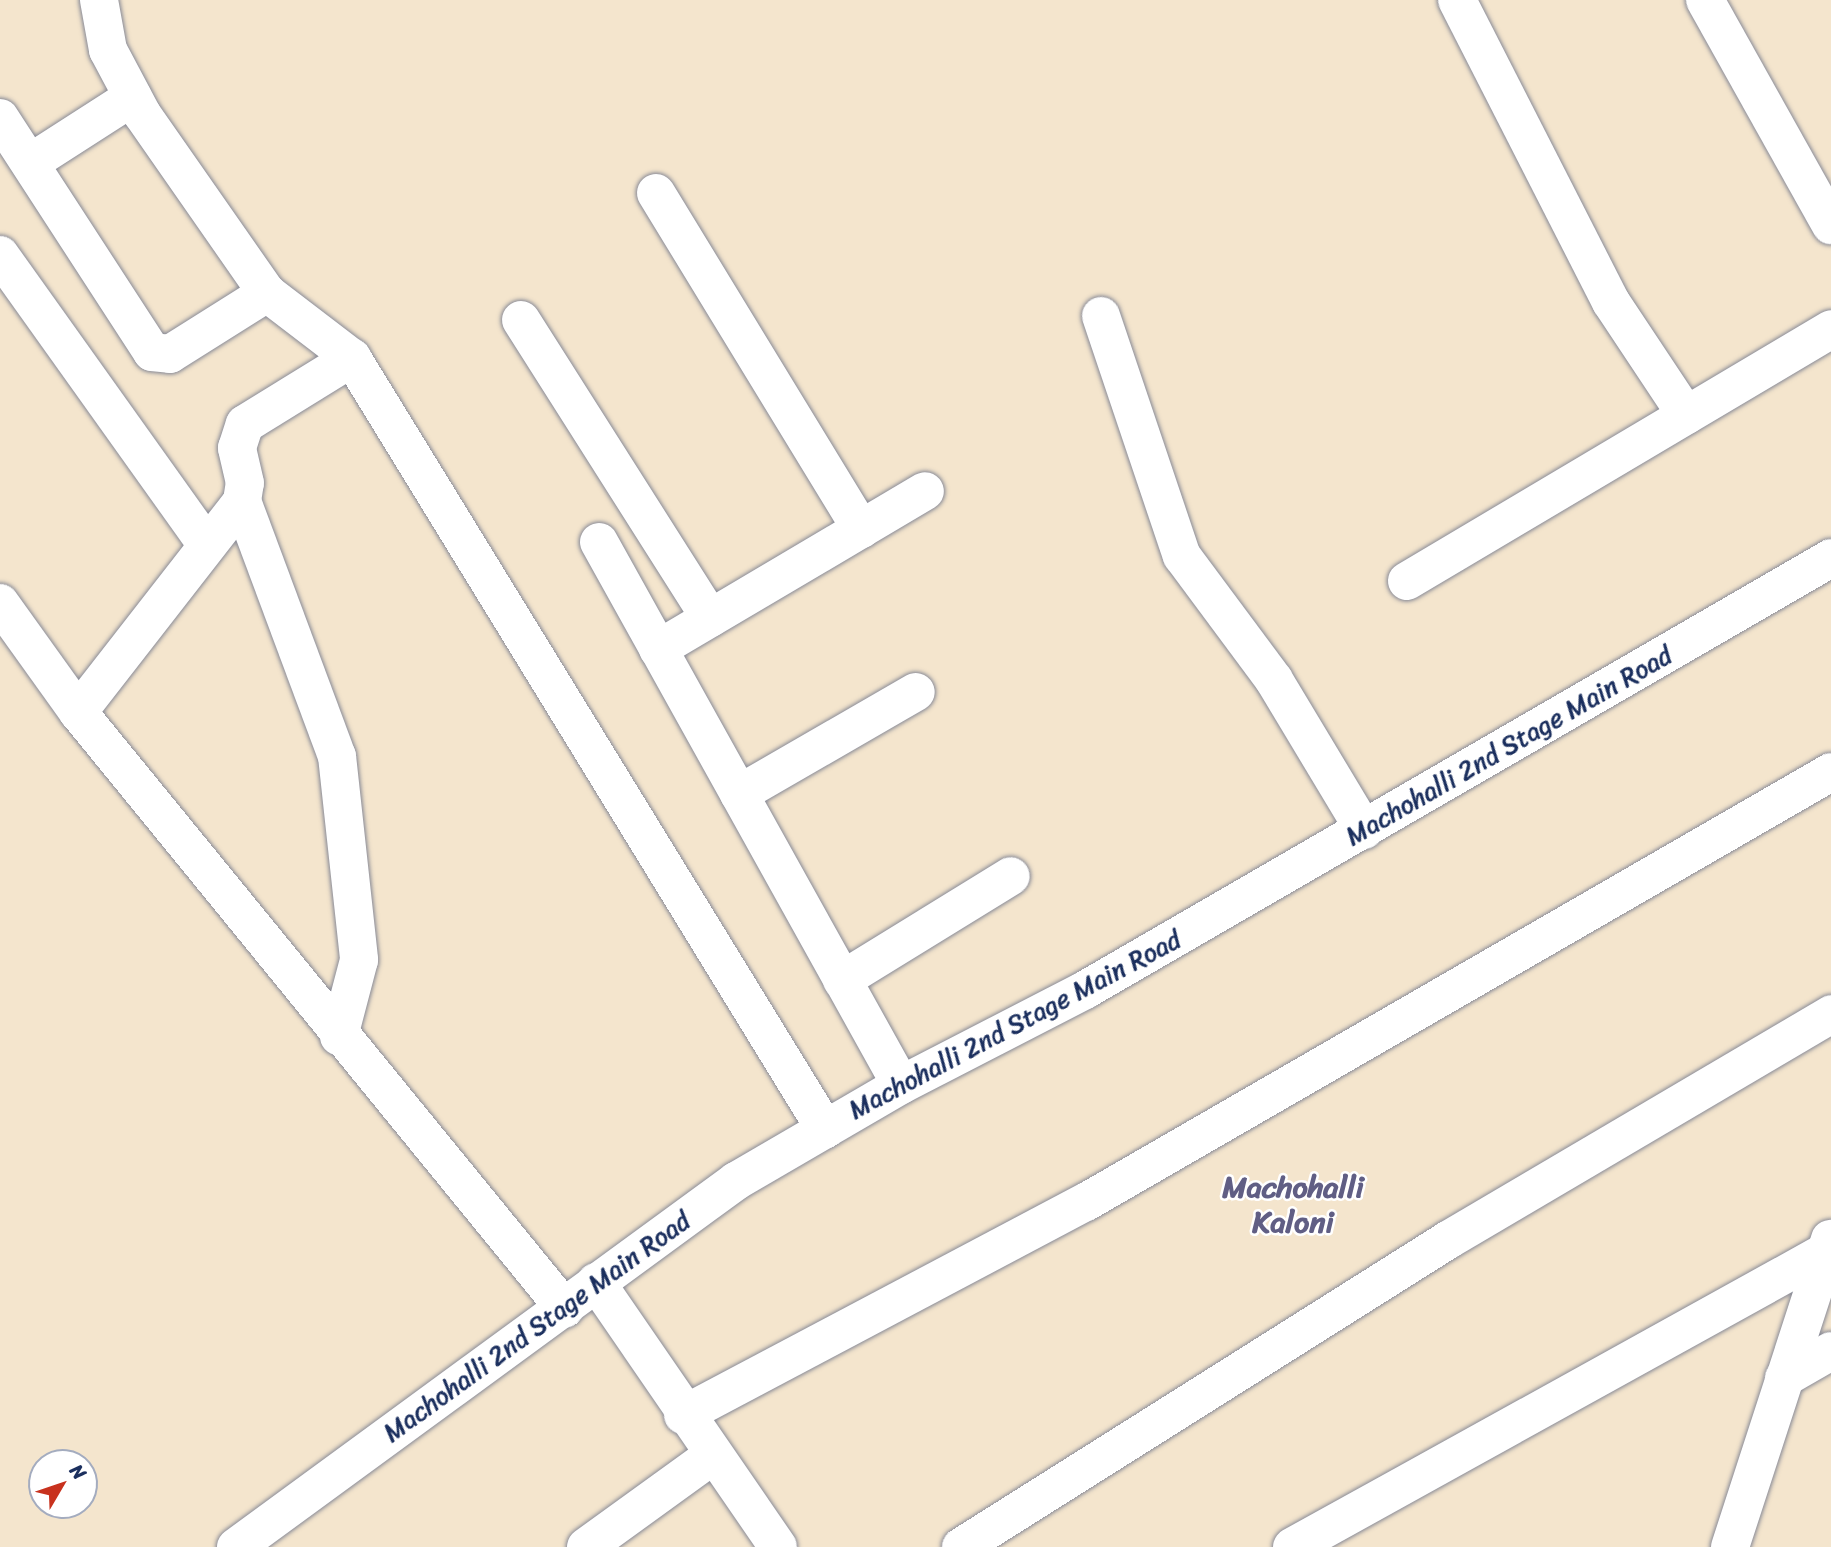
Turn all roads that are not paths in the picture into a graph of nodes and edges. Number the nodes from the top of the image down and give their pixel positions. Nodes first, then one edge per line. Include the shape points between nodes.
1 (99, 0) edge
2 (1457, 0) edge
3 (1705, 0) edge
4 (133, 97) junction
5 (0, 118) edge
6 (30, 163) junction
7 (656, 193) dead end
8 (1831, 225) edge
9 (0, 255) edge
10 (267, 293) junction
11 (1101, 316) dead end
12 (521, 320) dead end
13 (1831, 329) edge
14 (352, 358) junction
15 (1686, 415) junction
16 (925, 491) dead end
17 (242, 502) junction
18 (861, 529) junction
19 (599, 542) dead end
20 (208, 545) junction
21 (1831, 558) edge
22 (1407, 580) dead end
23 (0, 603) edge
24 (710, 618) junction
25 (658, 649) junction
26 (916, 692) dead end
27 (78, 712) junction
28 (1831, 772) edge
29 (739, 794) junction
30 (1364, 830) junction
31 (1011, 876) dead end
32 (842, 981) junction
33 (1831, 1014) edge
34 (339, 1035) junction
35 (901, 1085) junction
36 (825, 1129) junction
37 (1829, 1244) edge
38 (596, 1282) junction
39 (565, 1309) junction
40 (1828, 1357) edge
41 (1784, 1378) junction
42 (683, 1415) junction
43 (713, 1455) junction
44 (236, 1547) edge
45 (586, 1547) edge
46 (778, 1547) edge
47 (961, 1547) edge
48 (1292, 1547) edge
49 (1730, 1547) edge

1 - 4 street via 108,50
2 - 15 street via 1611,302
3 - 8 street
4 - 6 street
4 - 10 street
5 - 6 street
6 - 10 street via 152,352 170,355
7 - 18 street
9 - 20 street
10 - 14 street
11 - 30 street via 1182,556 1274,680
12 - 24 street
13 - 15 street
14 - 17 street via 245,424 237,448 245,483
14 - 36 street
15 - 22 street
16 - 18 street
17 - 20 street
17 - 34 street via 337,755 359,960
18 - 24 street
19 - 25 street
20 - 27 street
21 - 30 street, Machohalli 2nd Stage Main Road
23 - 27 street
24 - 25 street
25 - 29 street
26 - 29 street
27 - 34 street
28 - 42 street via 1086,1202
29 - 32 street
30 - 35 street, Machohalli 2nd Stage Main Road via 1085,990
31 - 32 street
32 - 35 street
33 - 47 street via 1448,1240
34 - 39 street
35 - 36 street, Machohalli 2nd Stage Main Road
36 - 38 street, Machohalli 2nd Stage Main Road via 736,1181
37 - 41 street
37 - 48 street
38 - 39 street, Machohalli 2nd Stage Main Road
38 - 42 street
39 - 44 street, Machohalli 2nd Stage Main Road
40 - 41 street
41 - 49 street
42 - 43 street
43 - 45 street
43 - 46 street

